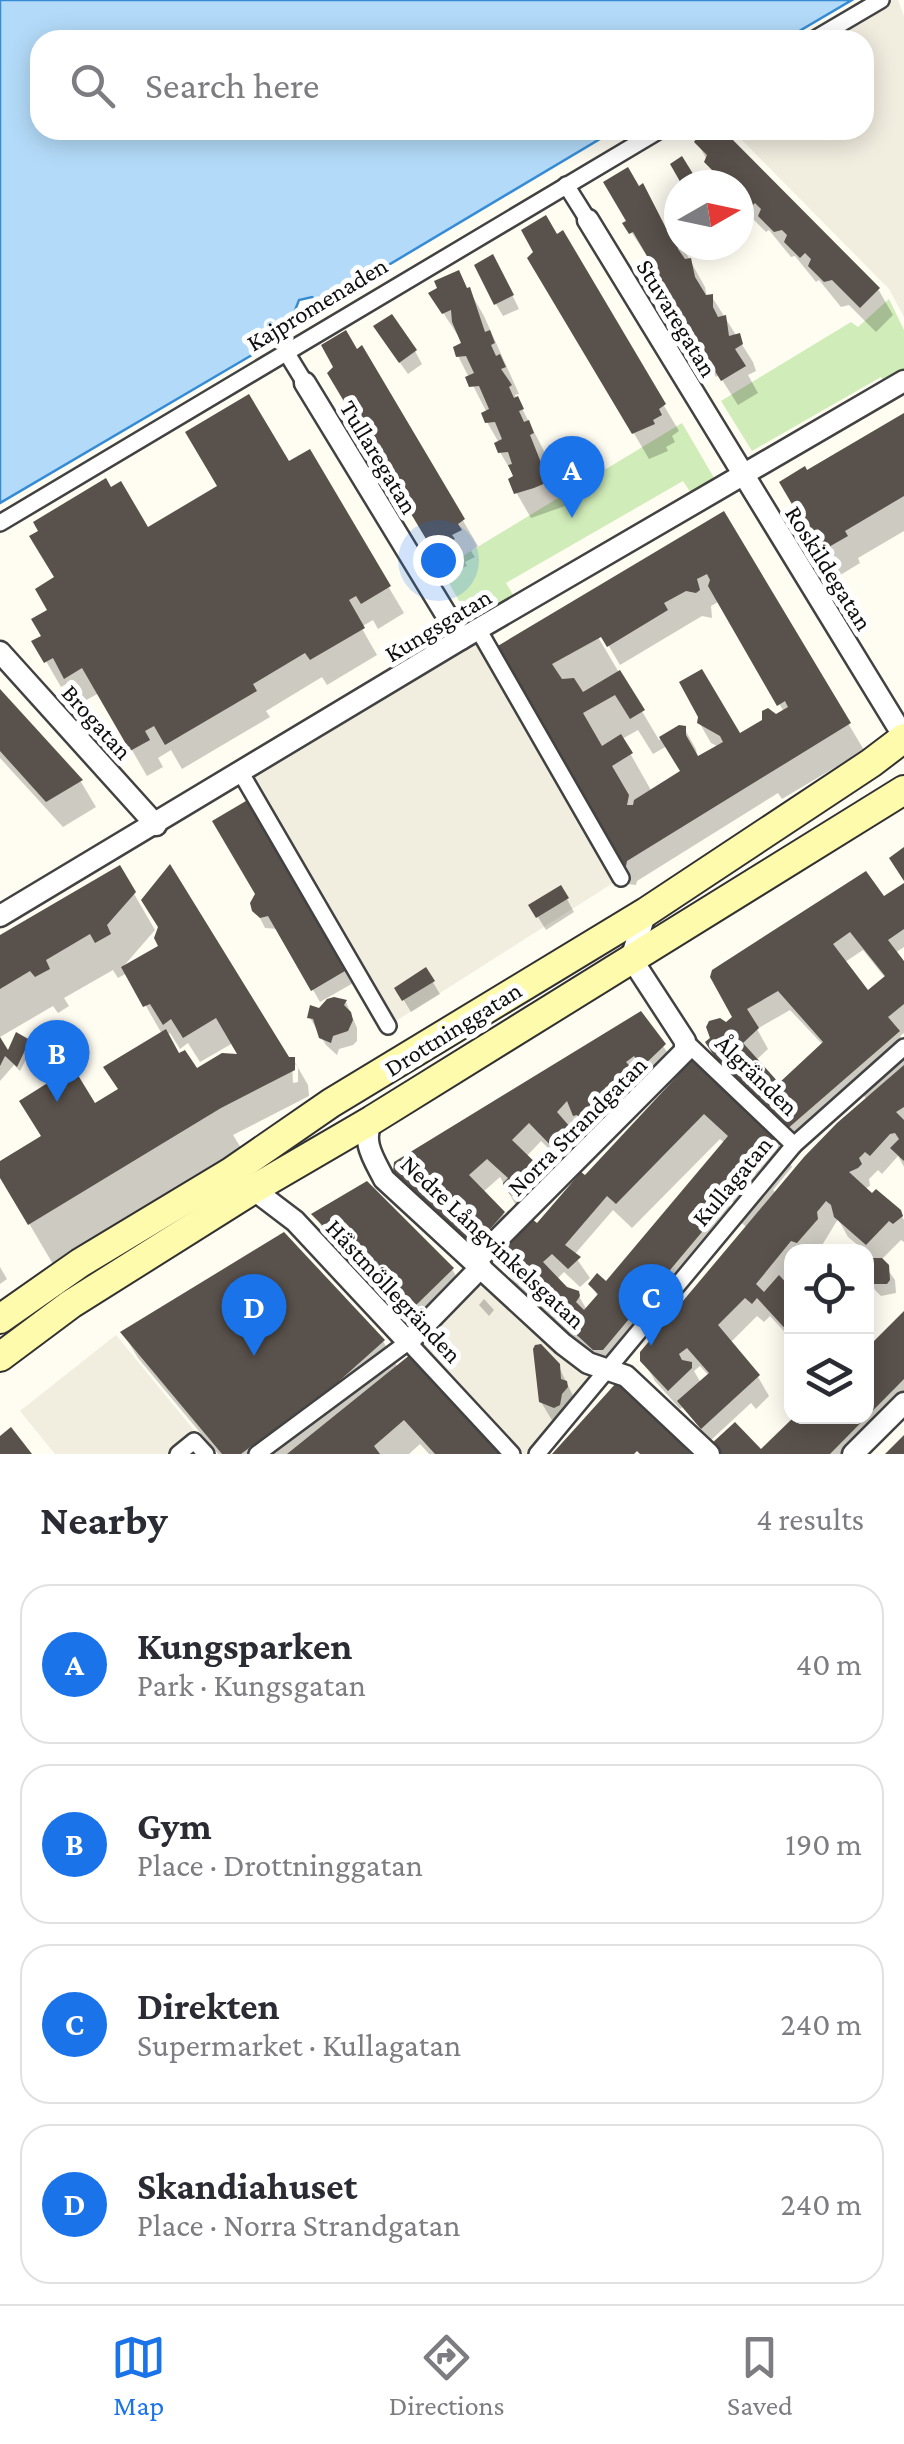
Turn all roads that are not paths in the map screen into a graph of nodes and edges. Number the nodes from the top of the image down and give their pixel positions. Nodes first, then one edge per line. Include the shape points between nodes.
1 (881, 0) edge
2 (830, 30) edge
3 (643, 140) edge
4 (566, 185) junction
5 (588, 220) joint
6 (286, 352) junction
7 (904, 381) edge
8 (305, 384) joint
9 (744, 477) junction
10 (0, 523) edge
11 (470, 634) junction
12 (0, 652) edge
13 (904, 738) edge
14 (240, 772) junction
15 (904, 790) edge
16 (156, 825) junction
17 (621, 878) dead end
18 (646, 912) junction
19 (0, 916) edge
20 (630, 958) junction
21 (388, 1026) dead end
22 (685, 1041) junction
23 (904, 1047) edge
24 (372, 1120) junction
25 (794, 1146) junction
26 (242, 1181) junction
27 (478, 1264) junction
28 (0, 1319) edge
29 (408, 1342) junction
30 (0, 1357) edge
31 (608, 1368) junction
32 (904, 1403) edge
33 (178, 1454) edge
34 (206, 1454) edge
35 (257, 1454) edge
36 (512, 1454) edge
37 (538, 1454) edge
38 (709, 1454) edge
39 (854, 1454) edge

1 - 2 street
3 - 4 street, Kajpromenaden
4 - 5 street, Stuvaregatan
4 - 6 street, Kajpromenaden
5 - 9 street, Stuvaregatan
6 - 8 street, Tullaregatan
6 - 10 street, Kajpromenaden
7 - 9 street, Kungsgatan
8 - 11 street, Tullaregatan
9 - 11 street, Kungsgatan
9 - 13 street, Roskildegatan
11 - 14 street, Kungsgatan
11 - 17 street
12 - 16 street, Brogatan
13 - 18 main road, Drottninggatan
14 - 16 street, Kungsgatan
14 - 21 street
15 - 20 main road, Drottninggatan
16 - 19 street, Kungsgatan
18 - 20 street
18 - 26 main road, Drottninggatan via 331,1103
20 - 22 street
20 - 24 main road, Drottninggatan
22 - 25 street, Ålgränden
22 - 27 street, Norra Strandgatan via 686,1050 670,1070
23 - 25 street, Kullagatan
24 - 26 main road, Drottninggatan
24 - 27 street, Nedre Långvinkelsgatan via 369,1150 384,1180
25 - 31 street, Kullagatan
26 - 28 main road, Drottninggatan via 80,1263
26 - 29 street, Hästmöllegränden via 295,1221
26 - 30 main road, Drottninggatan
27 - 29 street, Norra Strandgatan
27 - 31 street, Nedre Långvinkelsgatan via 563,1344
29 - 35 street, Norra Strandgatan
29 - 36 street, Hästmöllegränden
31 - 37 street, Kullagatan
31 - 38 street, Nedre Långvinkelsgatan via 626,1376
32 - 39 street
33 - 34 street via 194,1440

